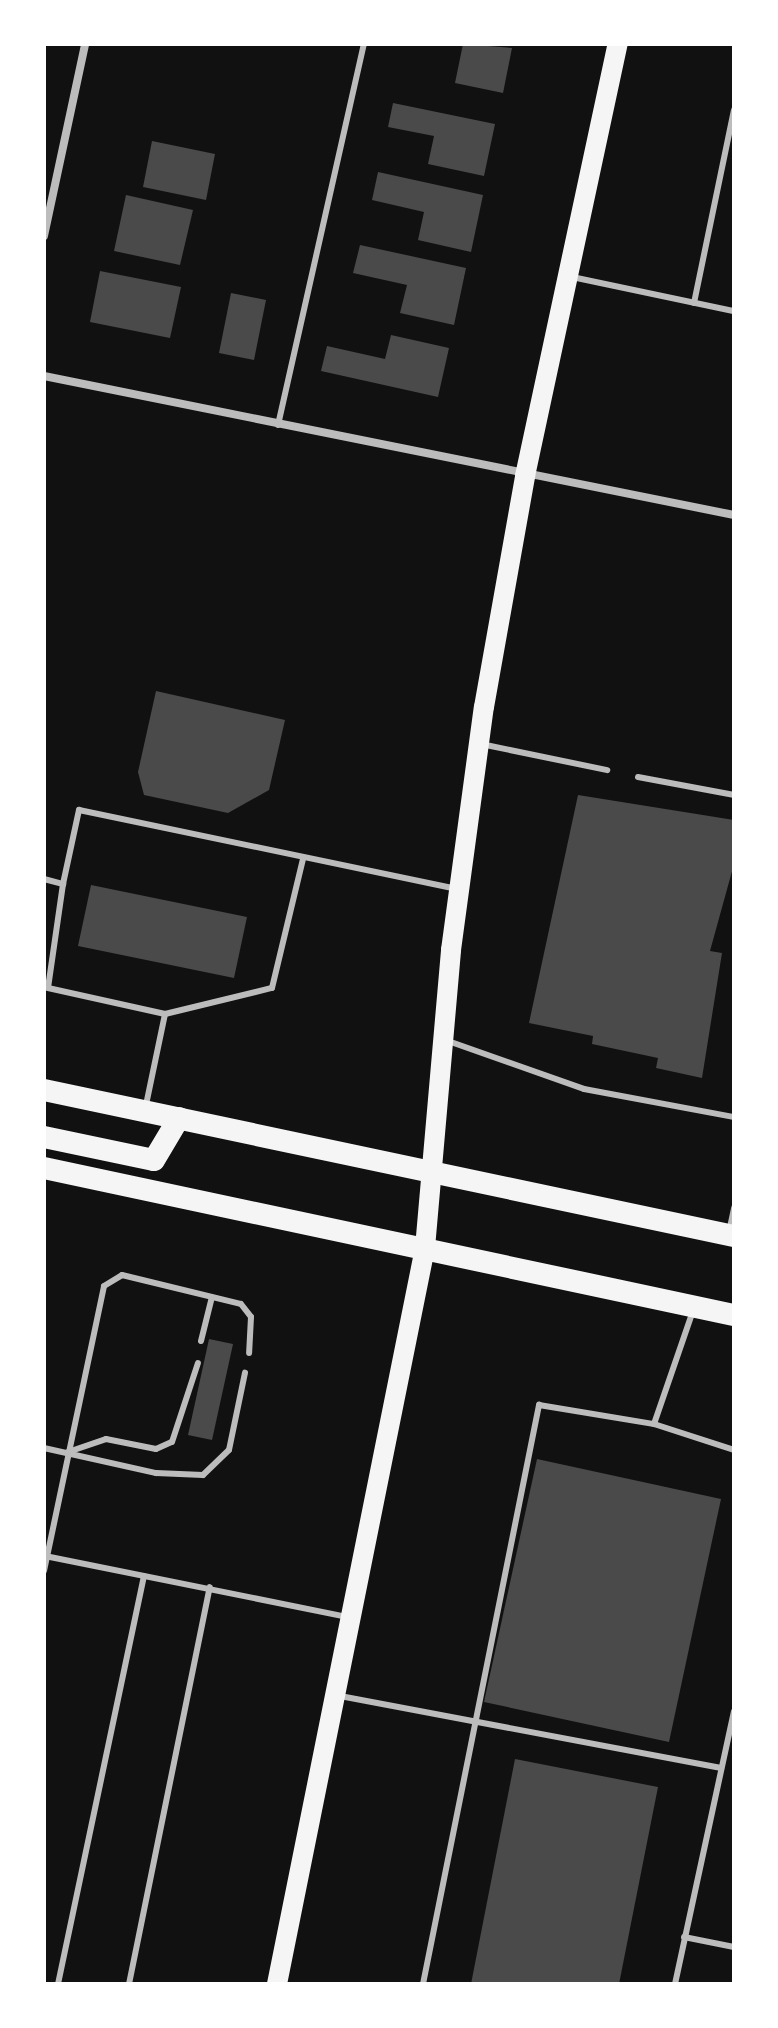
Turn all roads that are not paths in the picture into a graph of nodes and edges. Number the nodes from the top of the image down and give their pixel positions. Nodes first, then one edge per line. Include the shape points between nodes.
1 (85, 44) edge
2 (364, 44) edge
3 (618, 44) edge
4 (734, 110) edge
5 (44, 236) edge
6 (568, 277) junction
7 (694, 303) junction
8 (734, 311) edge
9 (44, 376) edge
10 (278, 425) junction
11 (525, 476) junction
12 (734, 515) edge
13 (479, 744) junction
14 (607, 770) dead end
15 (638, 777) dead end
16 (734, 795) edge
17 (303, 859) junction
18 (44, 879) edge
19 (63, 884) junction
20 (459, 889) junction
21 (165, 1014) junction
22 (444, 1040) junction
23 (44, 1090) edge
24 (144, 1110) junction
25 (734, 1117) edge
26 (179, 1118) junction
27 (44, 1137) edge
28 (44, 1168) edge
29 (434, 1171) junction
30 (734, 1208) edge
31 (731, 1236) edge
32 (425, 1248) junction
33 (212, 1297) junction
34 (694, 1306) junction
35 (734, 1315) edge
36 (201, 1341) dead end
37 (249, 1353) dead end
38 (198, 1363) dead end
39 (245, 1373) dead end
40 (654, 1424) junction
41 (44, 1448) edge
42 (734, 1450) edge
43 (68, 1452) junction
44 (46, 1556) edge
45 (44, 1571) edge
46 (144, 1576) junction
47 (210, 1587) junction
48 (351, 1618) junction
49 (336, 1695) junction
50 (734, 1711) edge
51 (470, 1723) junction
52 (721, 1768) junction
53 (684, 1937) junction
54 (734, 1947) edge
55 (58, 1984) edge
56 (129, 1984) edge
57 (277, 1984) edge
58 (423, 1984) edge
59 (675, 1984) edge

1 - 5 street
2 - 10 lane
3 - 6 main road
4 - 7 lane
6 - 7 lane
6 - 11 main road
7 - 8 lane
9 - 10 street
10 - 11 street
11 - 12 street
11 - 13 main road
13 - 14 lane
13 - 20 main road
15 - 16 lane
17 - 19 lane via 79,810
17 - 20 lane
17 - 21 lane via 272,988
18 - 19 lane
19 - 21 lane via 48,988
20 - 22 main road
21 - 24 lane
22 - 25 lane via 584,1089
22 - 29 main road
23 - 24 highway
24 - 26 highway
26 - 27 highway via 154,1160
26 - 29 highway
28 - 32 highway
29 - 31 highway
29 - 32 main road
30 - 31 lane
32 - 34 highway
32 - 48 main road
33 - 36 lane
33 - 37 lane via 241,1304 251,1317
33 - 43 lane via 122,1275 104,1286
34 - 35 highway
34 - 40 lane
38 - 43 lane via 172,1442 156,1449 106,1439
39 - 43 lane via 229,1450 203,1475 156,1473
40 - 42 lane
40 - 51 lane via 539,1405
41 - 43 lane
43 - 44 lane
44 - 45 lane
44 - 46 lane
46 - 47 lane
46 - 55 lane
47 - 48 lane
47 - 56 lane
48 - 49 main road
49 - 51 lane
49 - 57 main road
50 - 52 lane
51 - 52 lane
51 - 58 lane
52 - 53 lane
53 - 54 lane
53 - 59 lane

